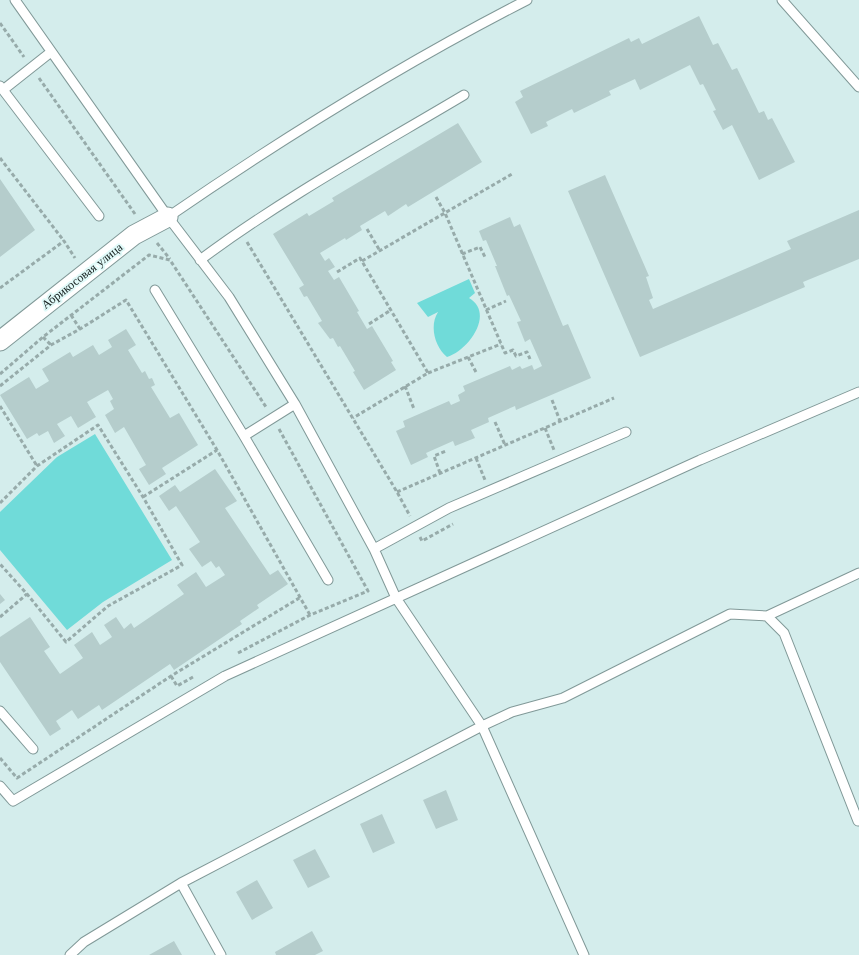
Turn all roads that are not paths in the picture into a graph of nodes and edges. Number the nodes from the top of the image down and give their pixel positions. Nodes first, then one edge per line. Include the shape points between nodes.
1 (14, 0) edge
2 (526, 0) edge
3 (782, 0) edge
4 (51, 52) junction
5 (859, 87) edge
6 (2, 88) edge
7 (464, 95) dead end
8 (98, 216) dead end
9 (168, 217) junction
10 (200, 260) junction
11 (155, 290) dead end
12 (0, 341) edge
13 (859, 392) edge
14 (295, 404) junction
15 (626, 432) dead end
16 (244, 436) junction
17 (374, 549) junction
18 (859, 573) edge
19 (328, 580) dead end
20 (396, 598) junction
21 (767, 616) junction
22 (0, 711) edge
23 (482, 726) junction
24 (33, 749) dead end
25 (0, 786) edge
26 (858, 821) edge
27 (181, 883) junction
28 (70, 955) edge
29 (221, 955) edge
30 (584, 955) edge

1 - 4 lane
2 - 9 lane via 390,75
3 - 5 lane
4 - 6 lane
4 - 9 lane
6 - 8 lane
7 - 10 lane via 317,182
9 - 10 lane
9 - 12 street, Абрикосовая улица via 134,235
10 - 14 lane via 229,297
11 - 16 lane
13 - 20 lane via 700,460
14 - 16 lane
14 - 17 lane
15 - 17 lane via 449,508
16 - 19 lane
17 - 20 lane
18 - 21 lane
20 - 23 lane
20 - 25 lane via 224,676 13,801
21 - 23 lane via 730,614 563,698 512,712
21 - 26 lane via 784,633
22 - 24 lane
23 - 27 lane
23 - 30 lane
27 - 28 lane via 84,942
27 - 29 lane

